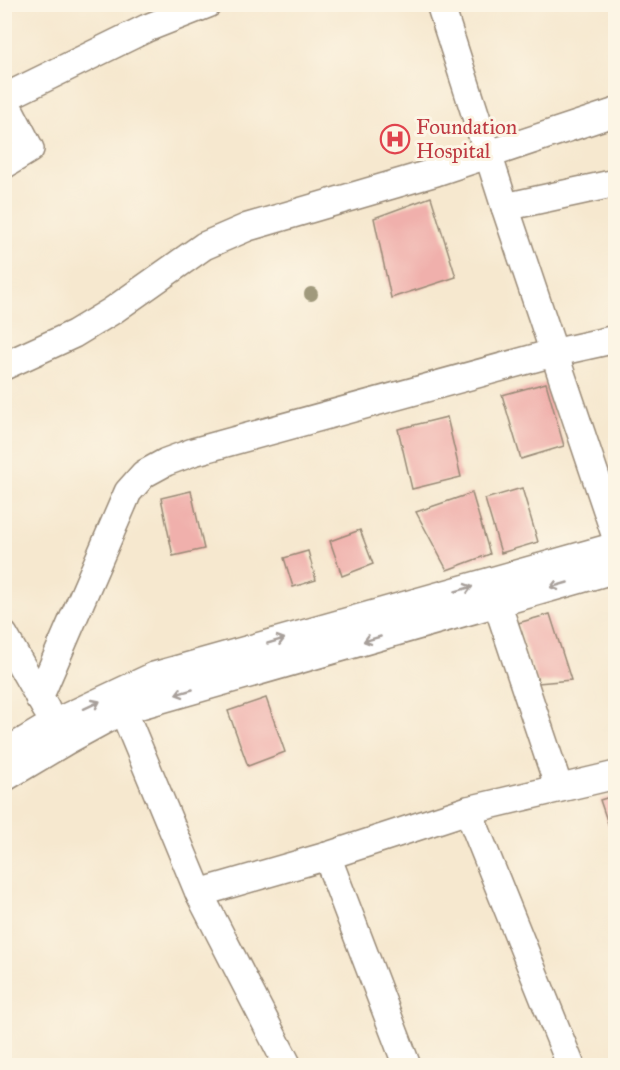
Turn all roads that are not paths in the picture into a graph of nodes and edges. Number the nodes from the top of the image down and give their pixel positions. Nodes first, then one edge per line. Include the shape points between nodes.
1 (208, 4) edge
2 (440, 4) edge
3 (4, 99) edge
4 (615, 112) edge
5 (489, 155) junction
6 (4, 165) edge
7 (615, 183) edge
8 (505, 207) junction
9 (615, 339) edge
10 (553, 353) junction
11 (4, 366) edge
12 (615, 537) edge
13 (615, 546) edge
14 (615, 569) edge
15 (497, 603) junction
16 (4, 635) edge
17 (39, 698) junction
18 (123, 710) junction
19 (60, 732) junction
20 (4, 753) edge
21 (615, 775) edge
22 (4, 778) edge
23 (559, 788) junction
24 (468, 810) junction
25 (327, 856) junction
26 (199, 893) junction
27 (288, 1065) edge
28 (407, 1065) edge
29 (570, 1065) edge

1 - 3 street via 147,28
2 - 5 street
3 - 6 street via 30,149
4 - 5 street
5 - 8 street
5 - 11 street via 248,226 204,246 74,334
7 - 8 street
8 - 10 street
9 - 10 street
10 - 12 street
10 - 17 street via 194,452 144,474 128,492
19 -> 13 street via 154,675
14 -> 15 street
15 -> 18 street
15 - 23 street
16 - 17 street
17 - 19 street
18 - 19 street
18 - 26 street
19 - 20 street
19 - 22 street
21 - 23 street
23 - 24 street
24 - 25 street
24 - 29 street
25 - 26 street
25 - 28 street
26 - 27 street

